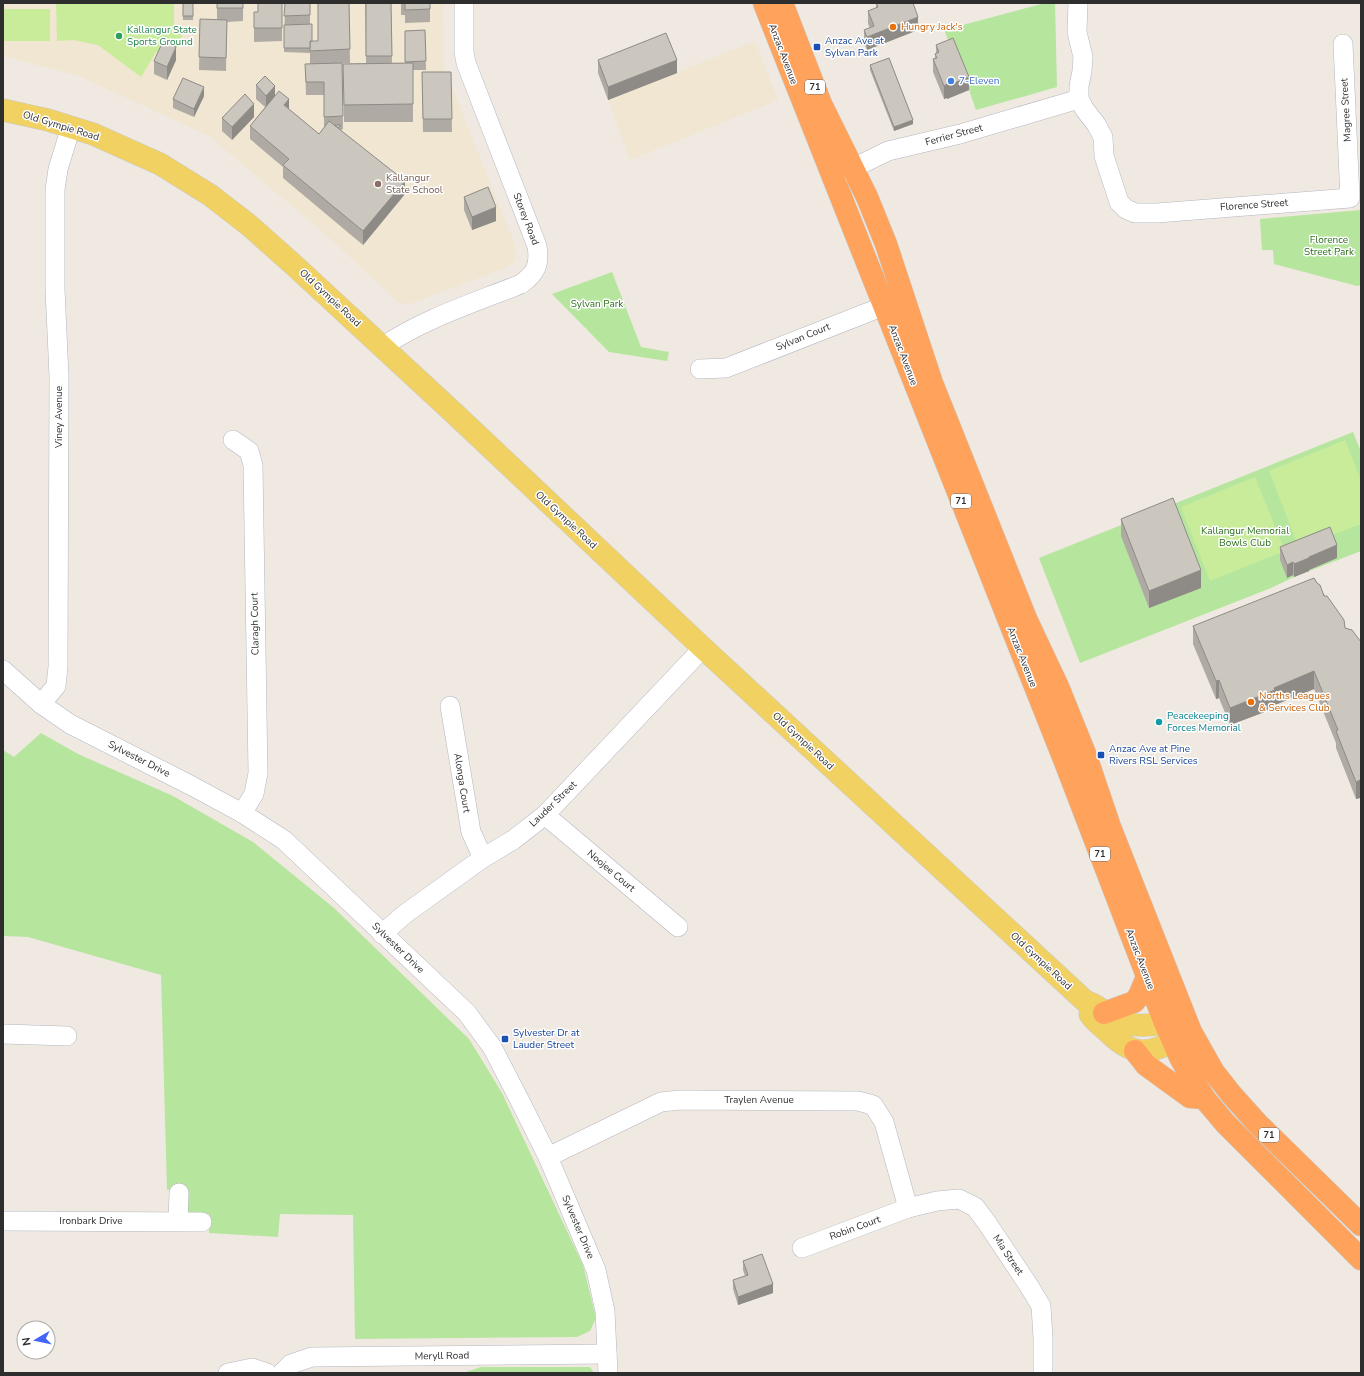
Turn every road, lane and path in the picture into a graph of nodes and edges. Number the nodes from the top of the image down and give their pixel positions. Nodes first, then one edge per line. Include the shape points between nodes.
1 (464, 3) edge
2 (764, 3) edge
3 (782, 3) edge
4 (1078, 3) edge
5 (1343, 44) dead end
6 (1079, 99) junction
7 (3, 110) edge
8 (71, 127) junction
9 (852, 168) junction
10 (1349, 176) joint
11 (833, 179) junction
12 (904, 298) junction
13 (884, 306) junction
14 (382, 347) junction
15 (700, 369) dead end
16 (233, 440) dead end
17 (703, 648) junction
18 (3, 670) edge
19 (1058, 689) junction
20 (1038, 697) junction
21 (41, 704) junction
22 (450, 706) dead end
23 (242, 813) junction
24 (545, 815) junction
25 (482, 858) junction
26 (678, 928) dead end
27 (382, 934) junction
28 (1147, 977) junction
29 (1085, 1001) junction
30 (1104, 1013) junction
31 (1178, 1028) junction
32 (3, 1034) edge
33 (67, 1036) dead end
34 (1135, 1051) junction
35 (1204, 1098) junction
36 (548, 1157) junction
37 (179, 1193) dead end
38 (908, 1208) junction
39 (3, 1221) edge
40 (178, 1221) junction
41 (202, 1222) dead end
42 (1361, 1225) edge
43 (802, 1248) dead end
44 (1361, 1259) edge
45 (606, 1354) junction
46 (430, 1365) edge
47 (228, 1373) edge
48 (267, 1373) edge
49 (282, 1373) edge
50 (608, 1373) edge
51 (1043, 1373) edge

1 - 14 street, Storey Road via 464,56 537,246 537,268 530,278 521,284 427,322
2 - 11 highway, Anzac Avenue / 71
3 - 9 highway, Anzac Avenue / 71 via 821,104
4 - 6 street via 1077,32 1083,57
5 - 10 street, Magree Street
6 - 9 street, Ferrier Street via 960,134 888,151
6 - 10 street, Florence Street via 1103,137 1104,156 1119,202 1126,209 1135,212 1157,213 1350,198
7 - 8 main road, Old Gympie Road
8 - 14 main road, Old Gympie Road via 160,164 210,196 250,226
8 - 21 street, Viney Avenue via 58,169 54,203 59,376 58,668 56,686
9 - 11 street, Ferrier Street
9 - 12 highway, Anzac Avenue / 71 via 886,244
11 - 13 highway, Anzac Avenue / 71
12 - 13 street, Sylvan Court
12 - 19 highway, Anzac Avenue / 71 via 943,412 1027,621
13 - 15 street, Sylvan Court via 726,368
13 - 20 highway, Anzac Avenue / 71
14 - 17 main road, Old Gympie Road
16 - 23 street, Claragh Court via 249,451 253,465 258,773 254,794
17 - 24 street, Lauder Street
17 - 29 main road, Old Gympie Road
18 - 21 street, Sylvester Drive
19 - 20 highway
19 - 31 highway, Anzac Avenue / 71 via 1086,756
20 - 28 highway, Anzac Avenue / 71
21 - 23 street, Sylvester Drive via 70,724
22 - 25 street, Alonga Court via 471,832
23 - 27 street, Sylvester Drive via 284,840
24 - 25 street, Lauder Street via 513,840
24 - 26 street, Noojee Court
25 - 27 street, Lauder Street via 405,914
27 - 36 street, Sylvester Drive via 467,1013 492,1047
28 - 30 highway via 1134,1002
28 - 31 highway, Anzac Avenue / 71
29 - 30 main road, Old Gympie Road
29 - 34 main road, Old Gympie Road via 1091,1015 1116,1040
30 - 31 main road, Old Gympie Road via 1126,1023
31 - 34 main road via 1152,1050
31 - 35 highway, Anzac Avenue / 71 via 1180,1057
31 - 42 highway, Anzac Avenue / 71 via 1257,1123
32 - 33 street
34 - 35 highway via 1146,1064 1190,1097
35 - 44 highway, Anzac Avenue / 71 via 1246,1145
36 - 38 street, Traylen Avenue via 661,1102 858,1101 873,1105 884,1122
36 - 45 street, Sylvester Drive via 596,1270 606,1311
37 - 40 street
38 - 43 street, Robin Court
38 - 51 street, Mia Street via 959,1199 975,1207 1041,1306
39 - 40 street, Ironbark Drive
40 - 41 street, Ironbark Drive
45 - 46 street, Meryll Road
45 - 50 street, Sylvester Drive
46 - 49 street, Meryll Road via 312,1357 291,1364
47 - 48 street via 252,1368

